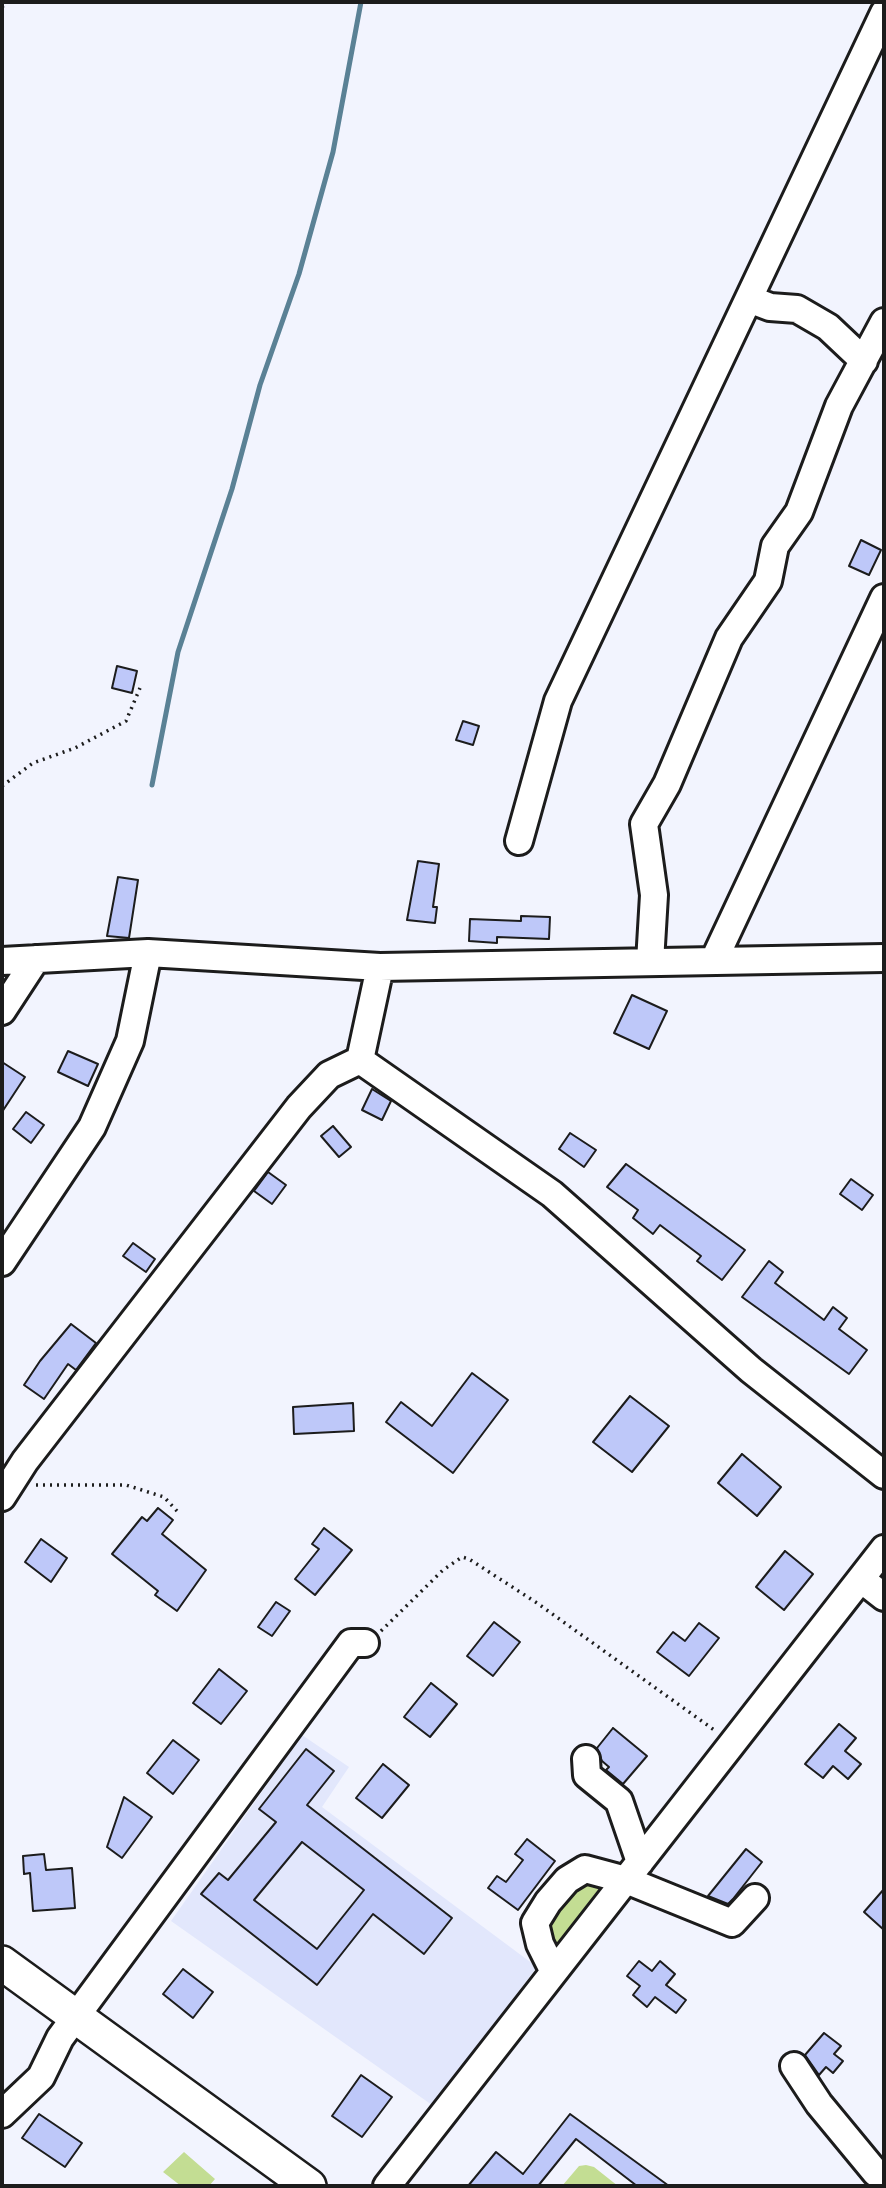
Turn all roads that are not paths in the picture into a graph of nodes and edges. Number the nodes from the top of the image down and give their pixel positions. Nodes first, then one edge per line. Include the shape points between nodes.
1 (884, 13) edge
2 (749, 299) junction
3 (884, 322) edge
4 (864, 361) junction
5 (884, 598) edge
6 (519, 841) dead end
7 (148, 953) junction
8 (884, 958) edge
9 (36, 959) junction
10 (714, 960) junction
11 (2, 961) edge
12 (650, 962) junction
13 (380, 967) junction
14 (2, 1011) edge
15 (360, 1060) junction
16 (2, 1262) edge
17 (884, 1475) edge
18 (8, 1486) edge
19 (884, 1549) edge
20 (861, 1579) junction
21 (884, 1597) edge
22 (365, 1643) road end
23 (586, 1759) dead end
24 (633, 1871) junction
25 (755, 1898) dead end
26 (2, 1963) edge
27 (554, 1972) junction
28 (76, 2017) junction
29 (794, 2066) dead end
30 (2, 2114) edge
31 (876, 2174) edge
32 (309, 2186) edge
33 (387, 2186) edge

1 - 2 street
2 - 4 street via 770,307 797,309 828,327
2 - 6 street via 558,701
3 - 4 street
4 - 12 street via 839,406 799,512 775,546 768,581 729,638 667,784 644,824 654,895
5 - 10 street
7 - 9 street
7 - 13 street
7 - 16 street via 130,1041 92,1127
8 - 10 street
9 - 11 street
9 - 14 street
10 - 12 street
12 - 13 street
13 - 15 street
15 - 17 street via 552,1194 751,1370
15 - 18 street via 329,1076 299,1107
19 - 20 street
20 - 21 street
20 - 24 street
22 - 28 street via 351,1643
23 - 24 street via 587,1775 619,1801
24 - 25 street via 732,1923
24 - 27 street
24 - 27 street via 585,1869 567,1880 548,1902 535,1923
26 - 28 main road
27 - 33 street
28 - 30 street via 41,2077
28 - 32 main road
29 - 31 street

